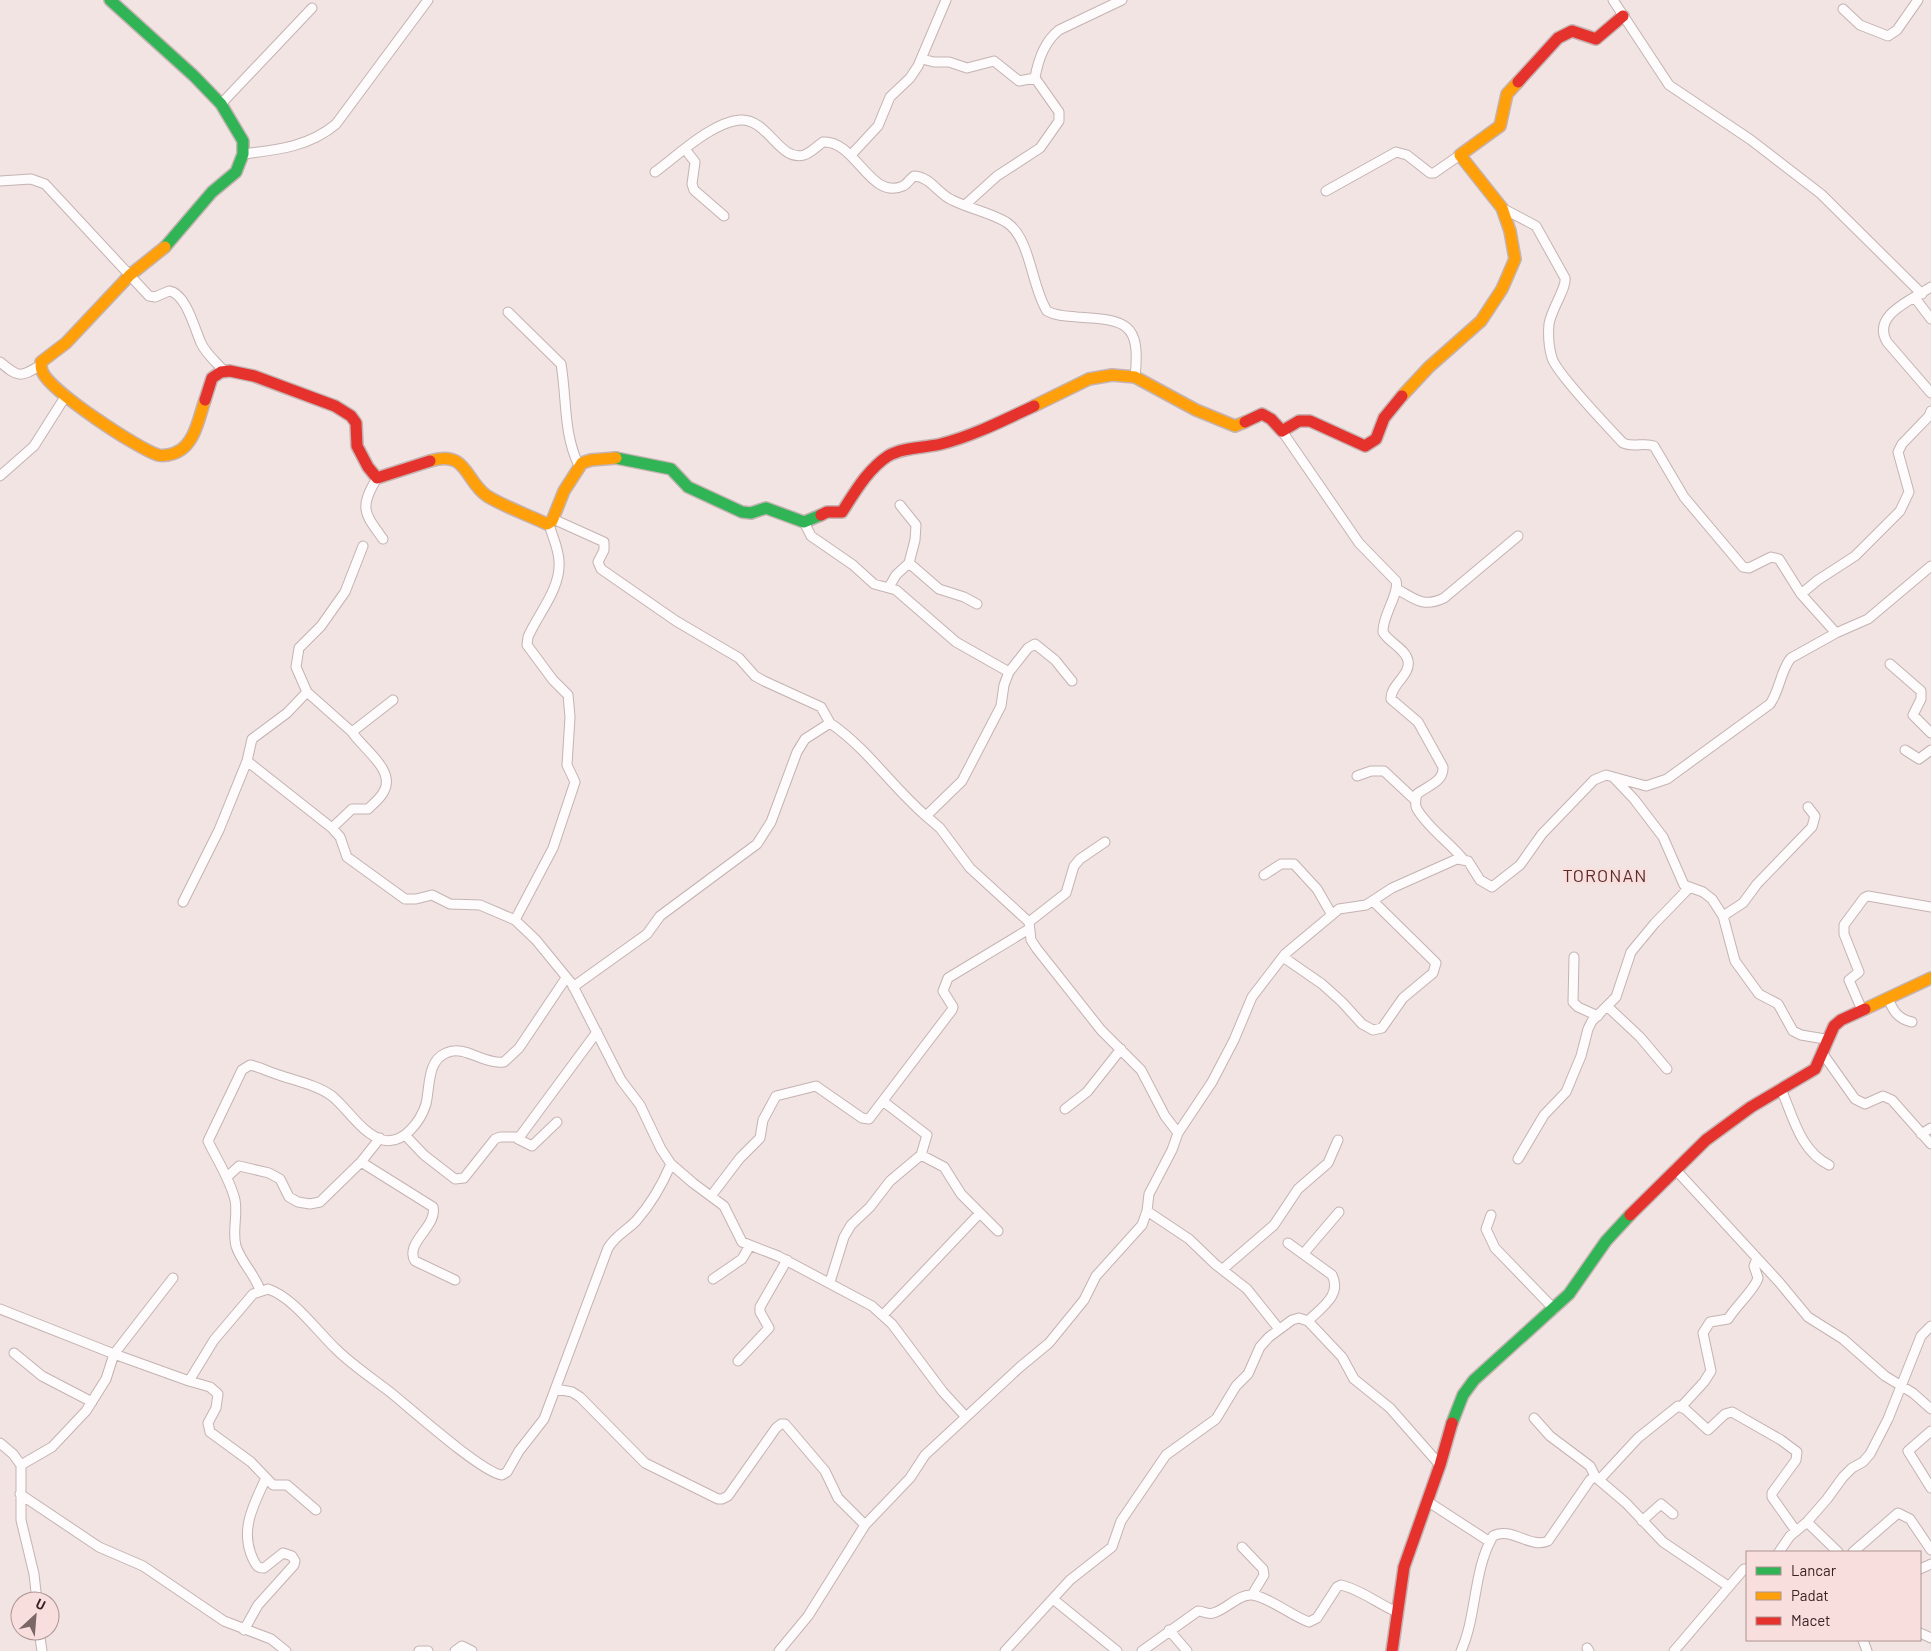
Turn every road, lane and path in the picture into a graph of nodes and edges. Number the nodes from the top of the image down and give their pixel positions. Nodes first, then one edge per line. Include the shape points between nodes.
1 (110, 0) edge
2 (428, 0) edge
3 (946, 0) edge
4 (1122, 0) edge
5 (1613, 0) edge
6 (1918, 0) edge
7 (312, 8) dead end
8 (1843, 9) dead end
9 (1623, 16) junction
10 (922, 59) junction
11 (1035, 78) junction
12 (221, 104) junction
13 (685, 149) junction
14 (243, 154) junction
15 (851, 155) junction
16 (1460, 155) junction
17 (655, 172) dead end
18 (0, 182) edge
19 (1326, 191) dead end
20 (964, 205) junction
21 (1502, 208) junction
22 (724, 216) dead end
23 (130, 275) junction
24 (1925, 293) edge
25 (508, 312) dead end
26 (1931, 319) edge
27 (0, 362) edge
28 (40, 366) junction
29 (224, 371) junction
30 (1135, 377) junction
31 (1931, 393) edge
32 (66, 397) junction
33 (1931, 411) edge
34 (1282, 431) junction
35 (579, 466) junction
36 (0, 476) edge
37 (377, 478) junction
38 (900, 504) dead end
39 (551, 522) junction
40 (804, 522) junction
41 (1518, 536) dead end
42 (383, 539) dead end
43 (363, 546) dead end
44 (909, 563) junction
45 (1931, 566) edge
46 (889, 587) junction
47 (1396, 589) junction
48 (1801, 594) junction
49 (977, 604) dead end
50 (1836, 633) junction
51 (1890, 664) dead end
52 (1009, 672) junction
53 (1072, 681) dead end
54 (307, 692) junction
55 (393, 700) dead end
56 (830, 723) junction
57 (352, 732) junction
58 (1931, 733) edge
59 (1905, 750) dead end
60 (1931, 750) edge
61 (247, 760) junction
62 (1357, 776) dead end
63 (1612, 776) junction
64 (1415, 800) junction
65 (1808, 807) dead end
66 (926, 816) junction
67 (332, 828) junction
68 (1105, 842) dead end
69 (1463, 858) junction
70 (1264, 875) dead end
71 (1689, 888) junction
72 (1373, 901) junction
73 (183, 902) dead end
74 (1931, 908) edge
75 (1332, 915) junction
76 (1723, 916) junction
77 (516, 920) junction
78 (1029, 926) junction
79 (1283, 957) junction
80 (1574, 957) dead end
81 (566, 978) junction
82 (1931, 978) edge
83 (573, 987) junction
84 (1888, 998) junction
85 (1608, 1007) junction
86 (1862, 1010) junction
87 (1598, 1016) junction
88 (1912, 1022) dead end
89 (597, 1032) junction
90 (1825, 1039) junction
91 (1121, 1049) junction
92 (1823, 1054) junction
93 (1667, 1069) dead end
94 (1782, 1089) junction
95 (884, 1102) junction
96 (1065, 1110) dead end
97 (557, 1122) dead end
98 (1931, 1128) edge
99 (1178, 1132) junction
100 (405, 1134) junction
101 (1921, 1134) junction
102 (517, 1137) junction
103 (380, 1138) junction
104 (1338, 1140) dead end
105 (1931, 1144) edge
106 (921, 1155) junction
107 (1518, 1159) dead end
108 (361, 1162) junction
109 (671, 1164) junction
110 (1828, 1165) dead end
111 (1675, 1169) junction
112 (227, 1177) junction
113 (711, 1196) junction
114 (1148, 1211) junction
115 (1338, 1212) dead end
116 (979, 1214) junction
117 (1491, 1215) dead end
118 (998, 1231) dead end
119 (1288, 1243) dead end
120 (749, 1247) junction
121 (1304, 1253) junction
122 (1757, 1258) junction
123 (787, 1260) junction
124 (1223, 1269) junction
125 (173, 1278) dead end
126 (713, 1279) dead end
127 (455, 1280) dead end
128 (830, 1282) junction
129 (260, 1290) junction
130 (0, 1309) edge
131 (1554, 1309) junction
132 (883, 1315) junction
133 (1308, 1321) junction
134 (1931, 1326) edge
135 (1279, 1329) junction
136 (14, 1353) dead end
137 (114, 1354) junction
138 (738, 1361) dead end
139 (189, 1381) junction
140 (1900, 1386) junction
141 (556, 1389) junction
142 (92, 1402) junction
143 (1681, 1407) junction
144 (1931, 1409) edge
145 (966, 1417) junction
146 (1534, 1418) dead end
147 (1931, 1431) edge
148 (0, 1443) edge
149 (1440, 1464) junction
150 (21, 1465) junction
151 (266, 1478) junction
152 (1597, 1479) junction
153 (1931, 1488) edge
154 (20, 1494) junction
155 (1427, 1501) junction
156 (316, 1510) dead end
157 (1672, 1514) dead end
158 (1642, 1521) junction
159 (1807, 1522) junction
160 (865, 1525) junction
161 (1796, 1531) junction
162 (1490, 1542) junction
163 (1242, 1547) dead end
164 (1931, 1550) edge
165 (1780, 1551) edge
166 (1837, 1551) edge
167 (1854, 1551) edge
168 (1746, 1569) edge
169 (1728, 1586) junction
170 (36, 1591) edge
171 (1252, 1595) junction
172 (1053, 1599) junction
173 (1397, 1612) junction
174 (244, 1630) junction
175 (1169, 1630) junction
176 (286, 1651) edge
177 (419, 1651) edge
178 (428, 1651) edge
179 (455, 1651) edge
180 (472, 1651) edge
181 (780, 1651) edge
182 (1005, 1651) edge
183 (1117, 1651) edge
184 (1142, 1651) edge
185 (1187, 1651) edge
186 (1392, 1651) edge
187 (1461, 1651) edge
188 (1674, 1651) edge

1 - 12 street
2 - 14 street via 336,124 324,134 285,148
3 - 10 street
4 - 11 street via 1059,30 1051,37
5 - 9 street
6 - 8 street via 1897,30 1888,36 1860,24
7 - 12 street
9 - 16 street via 1596,39 1572,31 1558,38 1508,94 1500,126
9 - 24 street via 1669,85 1751,140 1821,194
10 - 11 street via 967,68 994,61 1019,81
10 - 15 street via 910,78 890,97 872,135
11 - 20 street via 1059,112 1059,121 1040,148 997,176
12 - 14 street via 243,141
13 - 15 street via 710,131 740,120 759,124 780,147 798,155 804,156 823,142 831,142
13 - 17 street
13 - 22 street via 695,162 694,190
14 - 23 street via 236,172 212,192 165,247
15 - 20 street via 880,184 894,188 914,176 921,176 950,200
16 - 19 street via 1430,173 1407,155 1396,152
16 - 21 street
18 - 23 street via 31,179 45,184
20 - 30 street via 997,218 1016,230 1047,311 1059,316 1112,320 1130,329 1136,344
21 - 34 street via 1515,259 1502,289 1472,331 1429,367 1400,398 1384,418 1376,439 1360,446 1303,420
21 - 48 street via 1536,226 1566,278 1549,325 1549,342 1555,364 1623,443 1654,446 1684,497 1743,567 1749,568 1775,557
23 - 28 street
23 - 29 street via 152,297 169,291 177,295 201,343
24 - 26 street
24 - 31 street via 1886,317 1882,334
25 - 35 street via 561,364 567,430 571,450
27 - 28 street via 19,375
28 - 32 street
29 - 32 street via 212,378 208,385 197,428 186,447 168,456 158,455 103,424
29 - 37 street via 256,377 323,401 352,418 358,427 356,442 372,475
30 - 34 street via 1196,410 1235,426 1262,414
30 - 40 street via 1112,375 1089,379 1000,423 942,444 897,452 867,475 842,512 827,512
32 - 36 street via 34,446
33 - 48 street via 1898,452 1909,492 1900,511 1855,556
34 - 47 street via 1359,543 1396,581
35 - 39 street
35 - 40 street via 585,461 629,457 671,469 688,487 742,512 766,508
37 - 39 street via 440,458 454,460 464,466 486,495
37 - 42 street via 366,498 365,514
38 - 44 street via 916,526
39 - 56 street via 604,542 598,562 601,569 676,622 739,658 759,678 821,707
39 - 77 street via 559,570 528,637 528,645 568,695 567,765 575,782 553,848
40 - 46 street via 811,536 853,564 874,584
41 - 47 street via 1434,603 1421,602
43 - 54 street via 345,592 322,626 299,648 296,667
44 - 46 street
44 - 49 street via 939,589
45 - 50 street via 1868,619
46 - 52 street via 956,642
47 - 64 street via 1384,619 1383,632 1409,662 1391,699 1418,722 1443,767 1441,778 1422,790
48 - 50 street
50 - 63 street via 1787,662 1777,694 1770,704 1667,779 1646,786
51 - 58 street via 1921,691 1921,699 1913,715
52 - 53 street via 1035,644 1056,660
52 - 66 street via 1001,706 962,781
54 - 57 street
54 - 61 street via 287,713 252,739
55 - 57 street
56 - 66 street via 864,749
56 - 83 street via 805,739 797,752 771,822 756,844 666,911 647,934
57 - 67 street via 381,764 385,791 368,808 352,809
59 - 60 street via 1919,759
61 - 67 street
61 - 73 street via 220,830
62 - 64 street via 1384,771
63 - 69 street via 1601,775 1580,793 1542,834 1520,865 1492,888 1484,884
63 - 71 street via 1664,837 1684,885
64 - 69 street via 1417,809
65 - 76 street via 1815,816 1812,827 1743,903
66 - 78 street via 940,828 970,868
67 - 77 street via 340,837 347,858 399,896 410,899 432,895 450,904 480,905
68 - 78 street via 1080,859 1070,874 1066,893
69 - 72 street via 1392,888
70 - 75 street via 1280,864 1294,864 1317,889
71 - 76 street via 1712,899
71 - 85 street via 1631,952 1616,997
72 - 75 street via 1339,909
72 - 79 street via 1436,963 1429,978 1403,998 1387,1023 1378,1030 1368,1029 1322,984
74 - 86 street via 1868,896 1847,920 1844,934 1859,972 1850,980
75 - 79 street
76 - 90 street via 1735,961 1759,994 1778,1004 1793,1031 1801,1036
77 - 81 street via 528,930
78 - 91 street via 1036,949 1100,1030
78 - 95 street via 948,978 943,991 952,1010
79 - 99 street via 1252,998 1212,1082
80 - 87 street via 1573,1002
81 - 83 street
81 - 100 street via 519,1048 504,1062 490,1063 463,1052 442,1055 432,1070 422,1112
82 - 84 street
83 - 89 street
84 - 86 street
84 - 88 street via 1898,1017
85 - 87 street
85 - 93 street via 1640,1036
86 - 90 street via 1833,1026
87 - 107 street via 1588,1029 1566,1092 1541,1120
89 - 102 street
89 - 109 street via 621,1080 640,1105
90 - 92 street
91 - 96 street via 1087,1092
91 - 99 street via 1141,1070 1165,1116
92 - 94 street via 1816,1069
92 - 101 street via 1844,1086 1860,1103 1883,1096 1892,1100
94 - 110 street via 1805,1145
94 - 111 street via 1729,1122
95 - 106 street via 927,1135
95 - 113 street via 872,1116 864,1119 816,1086 776,1096 762,1120 760,1138
97 - 102 street via 532,1146
98 - 101 street
99 - 114 street via 1148,1194
100 - 102 street via 424,1155 456,1179 464,1178 495,1139
100 - 103 street via 391,1141
101 - 105 street
103 - 108 street
103 - 112 street via 356,1121 332,1096 312,1086 250,1066 242,1070 208,1141
104 - 124 street via 1328,1163 1298,1189 1274,1224
106 - 116 street via 944,1167 953,1185
106 - 128 street via 890,1181 851,1225
108 - 112 street via 320,1202 310,1204 289,1197 280,1179 269,1173 239,1166
108 - 127 street via 433,1207 432,1218 413,1250 413,1258
109 - 113 street
109 - 141 street via 650,1204 608,1248 569,1346
111 - 122 street
111 - 131 street via 1606,1241 1578,1284
112 - 129 street via 235,1202 234,1236 237,1247
113 - 120 street via 730,1213 735,1232
114 - 124 street via 1189,1239
114 - 145 street via 1137,1233 1096,1276 1084,1300 1049,1343
115 - 121 street
116 - 118 street
116 - 132 street
117 - 131 street via 1486,1229 1495,1248
119 - 121 street
120 - 123 street
120 - 126 street via 742,1259
121 - 133 street via 1332,1275 1336,1289
122 - 140 street via 1808,1317 1843,1339
122 - 143 street via 1754,1266 1757,1282 1728,1319 1710,1322 1704,1329 1711,1371
123 - 128 street
123 - 138 street via 760,1307 769,1328
124 - 135 street via 1255,1297
125 - 137 street
128 - 132 street
129 - 139 street via 214,1340
129 - 141 street via 276,1292 338,1351 494,1473 502,1475 507,1472 541,1424
130 - 137 street
131 - 149 street via 1474,1380 1454,1416
132 - 145 street
133 - 135 street via 1299,1318
133 - 149 street via 1342,1357 1359,1384 1390,1408
134 - 140 street via 1921,1336
135 - 172 street via 1260,1347 1248,1374 1236,1386 1216,1419 1166,1455 1121,1521 1112,1547 1078,1572
136 - 142 street via 42,1376
137 - 139 street
137 - 142 street via 106,1380
139 - 151 street via 210,1387 218,1394 216,1408 208,1423 210,1432 251,1462
140 - 144 street
140 - 159 street via 1888,1420 1870,1454 1843,1477
141 - 160 street via 580,1397 645,1463 722,1500 776,1428 785,1424 825,1471 838,1498
142 - 150 street via 52,1447
143 - 152 street via 1638,1438
143 - 161 street via 1708,1430 1725,1414 1732,1412 1797,1452 1796,1460 1772,1493
145 - 160 street via 932,1446 910,1478
146 - 152 street via 1550,1436 1590,1466
147 - 153 street via 1908,1451
148 - 150 street via 14,1454
149 - 155 street
150 - 154 street
151 - 156 street via 274,1486 287,1485
151 - 174 street via 247,1527 248,1548 260,1568 283,1553 295,1561 258,1605
152 - 158 street
152 - 162 street via 1590,1480 1548,1541 1538,1543 1499,1533
154 - 170 street via 21,1520
154 - 174 street via 99,1547 143,1566 224,1621
155 - 162 street
155 - 173 street via 1404,1567
157 - 158 street via 1661,1504
158 - 169 street via 1680,1554
159 - 161 street
159 - 166 street
160 - 181 street via 808,1616
161 - 165 street
162 - 187 street
163 - 171 street via 1263,1568 1264,1575
164 - 167 street via 1910,1519 1898,1514
168 - 169 street
169 - 188 street
171 - 173 street via 1309,1622 1317,1618 1341,1585 1366,1594
171 - 175 street via 1213,1613 1198,1611
172 - 182 street
172 - 183 street
173 - 186 street
174 - 176 street via 271,1640
175 - 184 street
175 - 185 street
177 - 178 street
179 - 180 street via 462,1646

